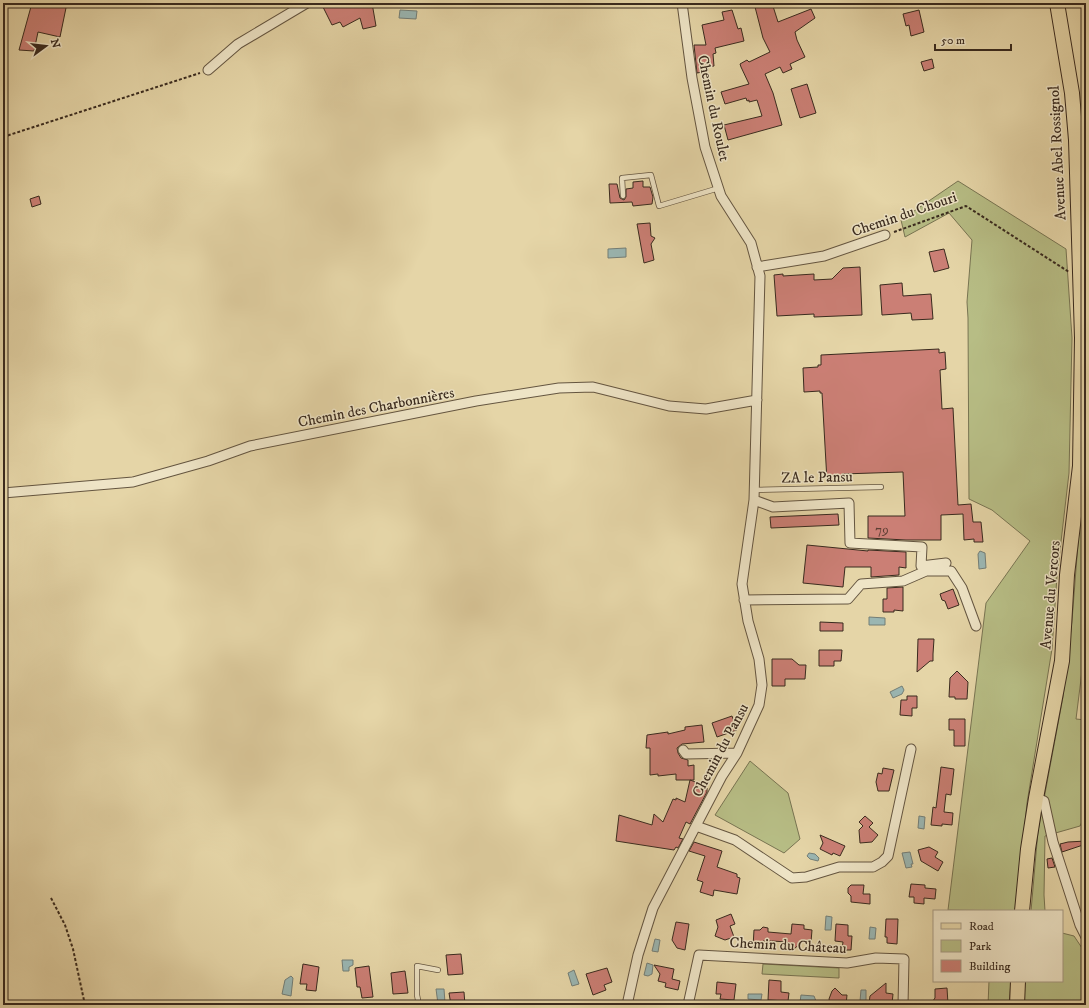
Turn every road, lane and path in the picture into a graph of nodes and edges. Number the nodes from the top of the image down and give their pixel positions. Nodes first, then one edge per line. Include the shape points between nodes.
1 (307, 3) edge
2 (682, 3) edge
3 (1058, 3) edge
4 (208, 70) joint
5 (3, 138) edge
6 (719, 188) junction
7 (623, 196) dead end
8 (885, 235) joint
9 (757, 267) junction
10 (1079, 279) junction
11 (757, 400) junction
12 (881, 487) dead end
13 (3, 493) edge
14 (754, 495) junction
15 (946, 564) dead end
16 (744, 600) junction
17 (976, 626) dead end
18 (911, 749) dead end
19 (683, 750) dead end
20 (737, 753) junction
21 (1036, 798) junction
22 (696, 826) junction
23 (51, 898) dead end
24 (1022, 910) edge
25 (1086, 937) edge
26 (438, 970) dead end
27 (1018, 982) edge
28 (85, 1005) edge
29 (419, 1005) edge
30 (627, 1005) edge
31 (688, 1005) edge
32 (903, 1005) edge
33 (1016, 1005) edge

1 - 4 street via 238,44
2 - 6 street, Chemin du Roulet via 705,147
3 - 10 main road, Avenue Abel Rossignol via 1072,93 1076,140
4 - 5 path
6 - 7 lane via 659,206 651,175 622,178
6 - 9 street, Chemin du Roulet via 721,196 751,243
8 - 9 street, Chemin du Chouri via 824,256
8 - 10 path, Chemin du Chouri via 966,206
9 - 11 street, Chemin du Roulet via 760,284
10 - 21 main road, Avenue du Vercors via 1082,338 1080,466 1067,576 1062,661
11 - 13 street, Chemin des Charbonnières via 706,409 669,406 593,387 559,388 476,401 250,446 133,482
11 - 14 street, Chemin du Pansu
12 - 14 lane, ZA le Pansu
14 - 15 street via 773,507 849,503 850,543 922,547 921,566
14 - 16 street, Chemin du Pansu via 742,584
16 - 17 street via 848,599 861,584 903,581 926,571 951,571 962,588
16 - 20 street, Chemin du Pansu via 759,660 762,685 759,705
18 - 22 street via 888,856 873,867 839,867 806,877 792,878 735,840
19 - 20 street via 686,754
20 - 22 street, Chemin du Pansu
21 - 24 main road, Avenue du Vercors
21 - 25 street via 1044,801 1053,842
22 - 30 street, Chemin du Pansu via 653,908 638,955
23 - 28 path via 73,948
26 - 29 lane via 417,966
27 - 33 main road
31 - 32 street, Chemin du Château via 699,955 847,963 876,958 904,959

